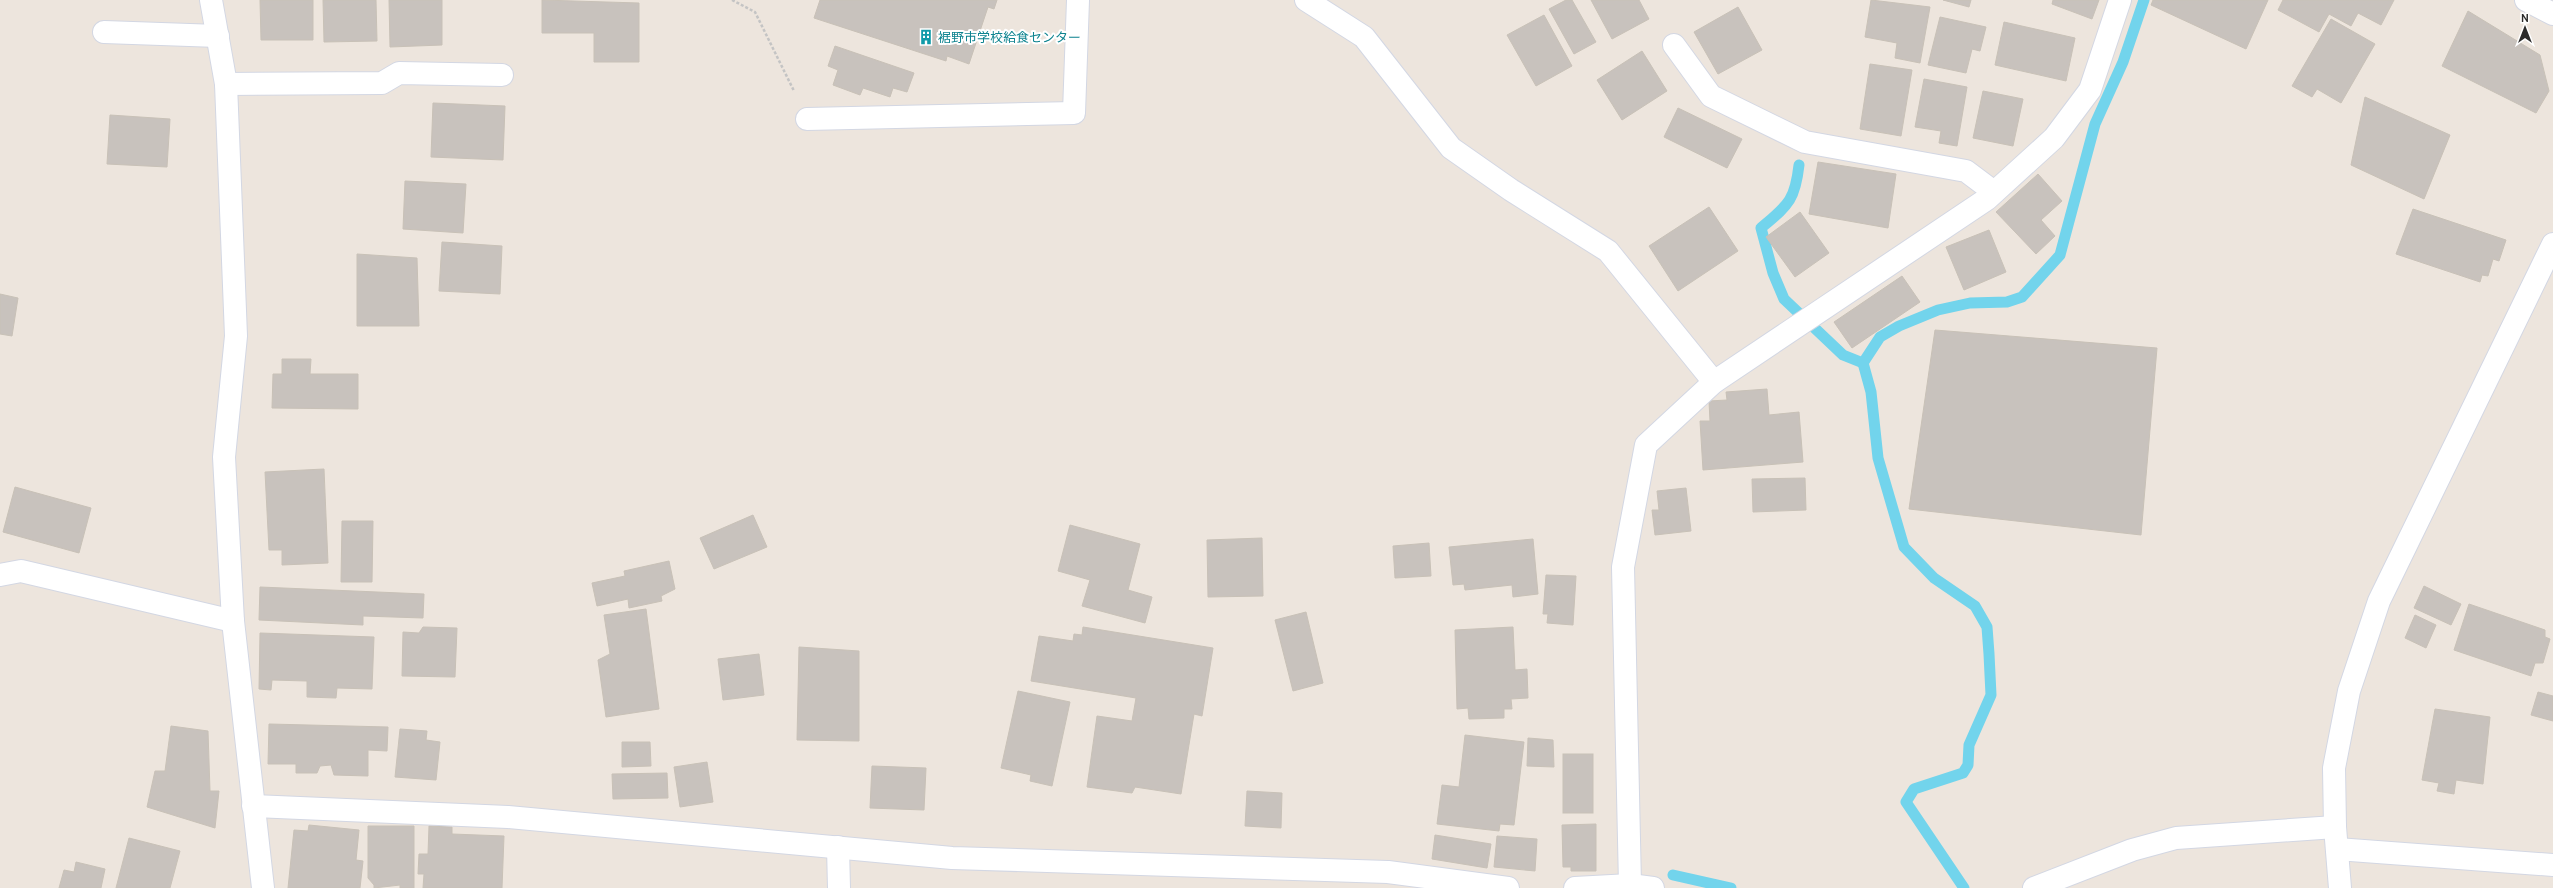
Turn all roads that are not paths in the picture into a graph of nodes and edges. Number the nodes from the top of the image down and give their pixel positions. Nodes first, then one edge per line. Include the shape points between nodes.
1 (211, 0) edge
2 (1078, 0) edge
3 (1306, 0) edge
4 (2120, 0) edge
5 (2526, 0) edge
6 (2553, 14) edge
7 (104, 32) dead end
8 (218, 36) junction
9 (1674, 46) dead end
10 (502, 75) dead end
11 (226, 84) junction
12 (807, 118) road end
13 (1994, 192) junction
14 (2553, 244) edge
15 (1714, 382) junction
16 (0, 575) edge
17 (233, 621) junction
18 (254, 806) junction
19 (2335, 827) junction
20 (838, 847) junction
21 (2338, 849) junction
22 (2553, 865) edge
23 (1630, 884) junction
24 (262, 887) edge
25 (839, 888) edge
26 (1508, 888) edge
27 (1575, 888) edge
28 (1653, 888) edge
29 (2034, 888) edge
30 (2340, 888) edge

1 - 8 street
2 - 12 street via 1074,113
3 - 15 street via 1364,37 1451,148 1510,190 1608,251
4 - 13 street via 2090,90 2054,138
5 - 6 street
7 - 8 street
8 - 11 street
9 - 13 street via 1711,96 1805,142 1966,171
10 - 11 street via 400,73 382,83
11 - 17 street via 236,336 224,457
13 - 15 street
14 - 19 street via 2379,601 2349,691 2334,768
15 - 23 street via 1646,445 1623,567
16 - 17 street via 21,571
17 - 18 street
18 - 20 street via 508,817
18 - 24 street
19 - 21 street
19 - 29 street via 2176,838 2132,850
20 - 25 street
20 - 26 street via 952,858 1388,872
21 - 22 street
21 - 30 street
23 - 27 street
23 - 28 street

